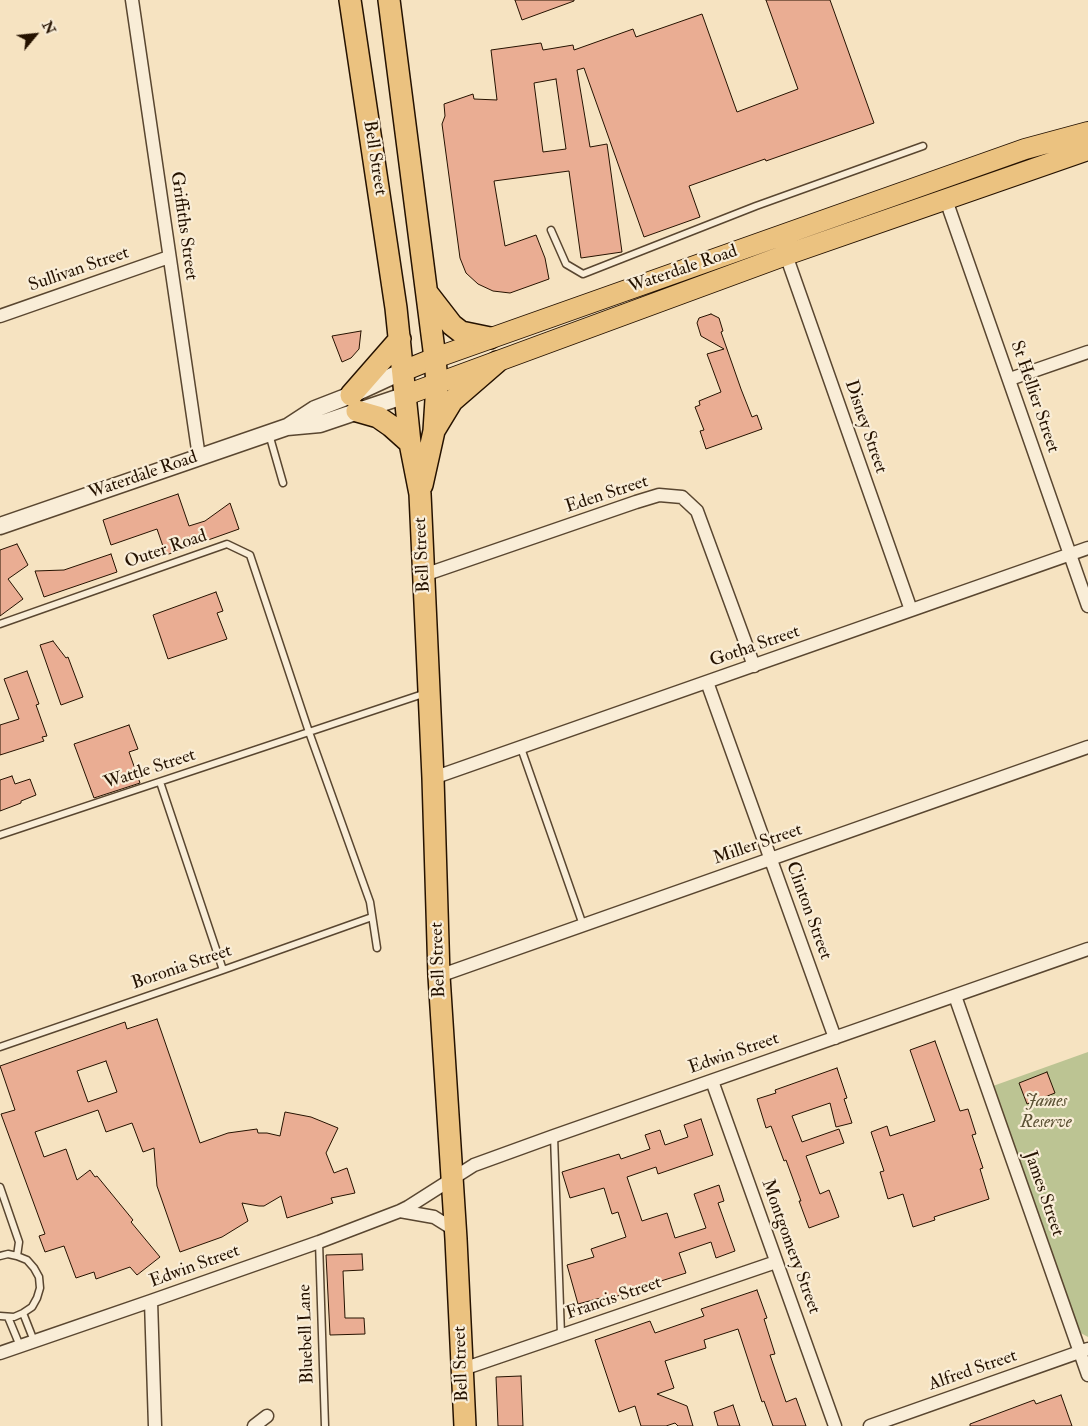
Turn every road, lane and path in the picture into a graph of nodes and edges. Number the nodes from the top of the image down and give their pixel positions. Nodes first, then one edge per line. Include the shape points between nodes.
1 (132, 0) edge
2 (350, 0) edge
3 (389, 0) edge
4 (1088, 132) edge
5 (923, 146) dead end
6 (1088, 150) edge
7 (939, 179) junction
8 (946, 200) junction
9 (551, 230) dead end
10 (786, 255) junction
11 (169, 256) junction
12 (428, 294) junction
13 (0, 316) edge
14 (490, 338) junction
15 (400, 339) junction
16 (1088, 352) edge
17 (436, 358) junction
18 (497, 362) junction
19 (403, 371) junction
20 (1010, 379) junction
21 (437, 384) junction
22 (406, 395) junction
23 (354, 403) junction
24 (434, 431) junction
25 (268, 433) junction
26 (410, 443) junction
27 (199, 457) junction
28 (284, 483) dead end
29 (420, 494) junction
30 (0, 526) edge
31 (1088, 548) edge
32 (1070, 555) junction
33 (424, 574) junction
34 (1088, 606) edge
35 (911, 610) junction
36 (0, 624) edge
37 (754, 666) junction
38 (707, 682) junction
39 (429, 692) junction
40 (309, 732) junction
41 (1088, 747) edge
42 (521, 748) junction
43 (433, 778) junction
44 (160, 782) junction
45 (0, 835) edge
46 (771, 859) junction
47 (372, 917) junction
48 (583, 926) junction
49 (377, 948) dead end
50 (1088, 949) edge
51 (223, 970) junction
52 (439, 976) junction
53 (955, 996) junction
54 (835, 1038) junction
55 (0, 1047) edge
56 (712, 1081) junction
57 (554, 1136) junction
58 (452, 1180) junction
59 (0, 1187) edge
60 (400, 1211) junction
61 (456, 1239) junction
62 (319, 1242) junction
63 (0, 1256) edge
64 (17, 1256) junction
65 (776, 1262) junction
66 (151, 1301) junction
67 (24, 1313) junction
68 (0, 1316) edge
69 (8, 1317) junction
70 (561, 1335) junction
71 (34, 1341) junction
72 (20, 1346) junction
73 (1084, 1351) edge
74 (0, 1352) edge
75 (463, 1369) junction
76 (1088, 1375) edge
77 (267, 1416) dead end
78 (155, 1426) edge
79 (254, 1426) edge
80 (325, 1426) edge
81 (464, 1426) edge
82 (835, 1426) edge
83 (870, 1426) edge

1 - 11 street, Griffiths Street
2 - 15 highway, Bell Street
3 - 12 highway, Bell Street
4 - 7 main road, Waterdale Road via 1025,149
5 - 9 lane via 756,206 582,274 566,264
6 - 8 main road, Waterdale Road
7 - 8 main road
7 - 14 main road, Waterdale Road
8 - 10 main road, Waterdale Road
8 - 20 street, St Hellier Street
10 - 18 main road, Waterdale Road
10 - 35 street, Disney Street
11 - 13 street, Sullivan Street
11 - 27 street, Griffiths Street
12 - 14 highway via 461,332
12 - 17 highway, Bell Street
14 - 17 main road, Waterdale Road
15 - 19 highway, Bell Street
15 - 23 highway
16 - 20 street
17 - 19 main road, Waterdale Road
17 - 21 highway, Bell Street
18 - 21 main road, Waterdale Road
18 - 24 highway via 452,401
19 - 22 highway, Bell Street
19 - 23 street, Waterdale Road
20 - 32 street, St Hellier Street
21 - 22 main road, Waterdale Road
21 - 24 highway, Bell Street
22 - 23 street, Waterdale Road
22 - 26 highway, Bell Street
23 - 25 street, Waterdale Road via 315,409 287,427
23 - 26 highway via 378,417
24 - 29 highway, Bell Street
25 - 27 street, Waterdale Road
25 - 28 lane
26 - 29 highway, Bell Street
27 - 30 street, Waterdale Road
29 - 33 highway, Bell Street
31 - 32 street, Gotha Street
32 - 34 street, St Hellier Street
32 - 35 street, Gotha Street
33 - 37 street, Eden Street via 659,495 682,497 697,510
33 - 39 highway, Bell Street
35 - 37 street, Gotha Street
36 - 40 lane, Outer Road via 227,544 250,555
37 - 38 street, Gotha Street
38 - 42 street, Gotha Street
38 - 46 street, Clinton Street
39 - 40 lane, Wattle Street
39 - 43 highway, Bell Street
40 - 44 lane, Wattle Street
40 - 47 lane, Outer Road via 370,902
41 - 46 street, Miller Street
42 - 43 street, Gotha Street
42 - 48 lane
43 - 52 highway, Bell Street
44 - 45 lane, Wattle Street
44 - 51 lane
46 - 48 street, Miller Street
46 - 54 street, Clinton Street
47 - 49 lane, Outer Road
47 - 51 lane, Boronia Street
48 - 52 street, Miller Street
50 - 53 street, Edwin Street
51 - 55 lane, Boronia Street
52 - 58 highway, Bell Street
53 - 54 street, Edwin Street
53 - 73 street, James Street
54 - 56 street, Edwin Street
56 - 57 street, Edwin Street
56 - 65 street, Montgomery Street
57 - 58 street, Edwin Street via 474,1166
57 - 70 lane
58 - 60 street, Edwin Street
58 - 61 highway, Bell Street
59 - 64 lane via 19,1242
60 - 61 street via 434,1217 450,1228
60 - 62 street, Edwin Street
61 - 75 highway, Bell Street
62 - 66 street, Edwin Street
62 - 80 lane, Bluebell Lane
63 - 64 lane
64 - 67 lane via 27,1260 39,1277 37,1298
65 - 70 street, Francis Street
65 - 82 street, Montgomery Street
66 - 71 street, Edwin Street
66 - 78 street
67 - 69 lane
67 - 71 lane
68 - 69 lane
69 - 72 lane
70 - 75 street, Francis Street
71 - 72 street, Edwin Street
72 - 74 street, Edwin Street
73 - 76 street, James Street
73 - 83 street, Alfred Street
75 - 81 highway, Bell Street
77 - 79 street

